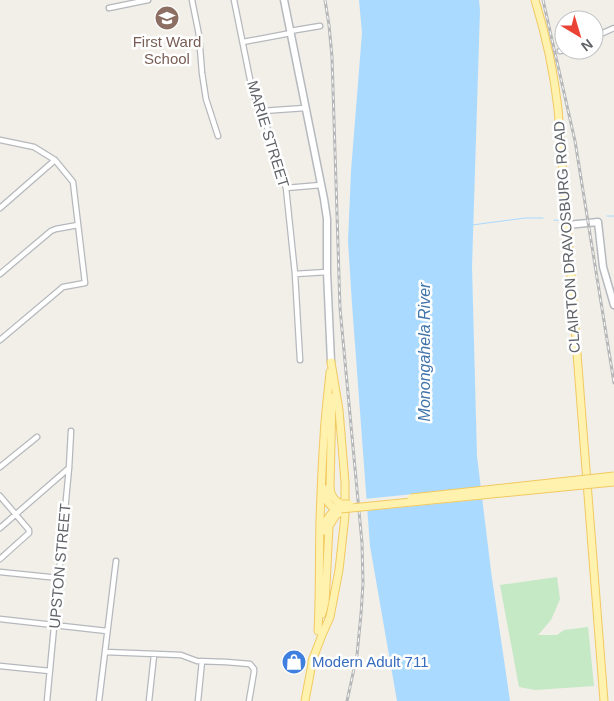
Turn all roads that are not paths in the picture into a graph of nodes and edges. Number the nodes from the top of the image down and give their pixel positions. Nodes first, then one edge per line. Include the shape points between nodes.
1 (148, 0) edge
2 (192, 0) edge
3 (234, 0) edge
4 (284, 0) edge
5 (535, 0) edge
6 (109, 8) dead end
7 (320, 26) dead end
8 (290, 32) junction
9 (243, 42) junction
10 (305, 108) junction
11 (262, 111) junction
12 (218, 136) dead end
13 (0, 140) edge
14 (55, 160) junction
15 (321, 185) junction
16 (286, 188) junction
17 (0, 208) edge
18 (78, 225) junction
19 (567, 225) junction
20 (327, 272) junction
21 (0, 274) edge
22 (295, 274) junction
23 (614, 305) edge
24 (0, 340) edge
25 (300, 360) dead end
26 (331, 362) junction
27 (327, 403) junction
28 (71, 431) dead end
29 (37, 437) dead end
30 (0, 467) edge
31 (69, 468) junction
32 (614, 474) edge
33 (585, 478) junction
34 (614, 482) edge
35 (0, 496) edge
36 (350, 507) junction
37 (340, 508) junction
38 (16, 514) junction
39 (0, 528) edge
40 (0, 559) edge
41 (116, 561) dead end
42 (0, 572) edge
43 (58, 578) junction
44 (319, 602) junction
45 (0, 620) edge
46 (55, 625) junction
47 (107, 631) junction
48 (318, 631) junction
49 (105, 652) junction
50 (154, 654) junction
51 (202, 661) junction
52 (312, 661) junction
53 (0, 666) edge
54 (50, 671) junction
55 (47, 701) edge
56 (99, 701) edge
57 (149, 701) edge
58 (198, 701) edge
59 (249, 701) edge
60 (305, 701) edge
61 (604, 701) edge

1 - 6 street
2 - 12 street via 206,99
3 - 9 street, MARIE STREET
4 - 8 main road
5 - 19 main road, CLAIRTON DRAVOSBURG ROAD via 554,79
7 - 8 street
8 - 9 street
8 - 10 main road
9 - 11 street, MARIE STREET via 253,94
10 - 11 street
10 - 15 main road
11 - 16 street, MARIE STREET
13 - 14 street via 34,147
14 - 17 street
14 - 18 street via 73,182
15 - 16 street
15 - 20 main road via 327,219
16 - 22 street, MARIE STREET
18 - 21 street via 51,231
18 - 24 street via 85,283 63,287
19 - 23 main road via 598,222 603,267
19 - 33 main road, CLAIRTON DRAVOSBURG ROAD
20 - 22 street
20 - 26 main road
22 - 25 street, MARIE STREET
26 - 27 main road
26 - 37 main road via 330,488
26 - 52 main road via 340,418 345,516 330,618
27 - 37 main road via 325,494 330,505
27 - 44 main road via 320,506
28 - 31 street, UPSTON STREET
29 - 30 street
31 - 38 street
31 - 43 street, UPSTON STREET
32 - 33 main road, bridge
33 - 36 main road, bridge
33 - 61 main road, CLAIRTON DRAVOSBURG ROAD
34 - 36 main road, bridge
35 - 38 street
36 - 37 main road, bridge
37 - 44 main road via 330,514 323,529
37 - 48 main road via 329,526 325,602
38 - 39 street
38 - 40 street via 29,533
41 - 47 street
42 - 43 street
43 - 46 street, UPSTON STREET
44 - 48 main road
45 - 46 street
46 - 47 street
46 - 54 street, UPSTON STREET
47 - 49 street
48 - 52 main road
49 - 50 street
49 - 56 street
50 - 51 street via 181,655
50 - 57 street
51 - 58 street
51 - 59 street via 252,666 254,677
52 - 60 main road
53 - 54 street
54 - 55 street, UPSTON STREET

